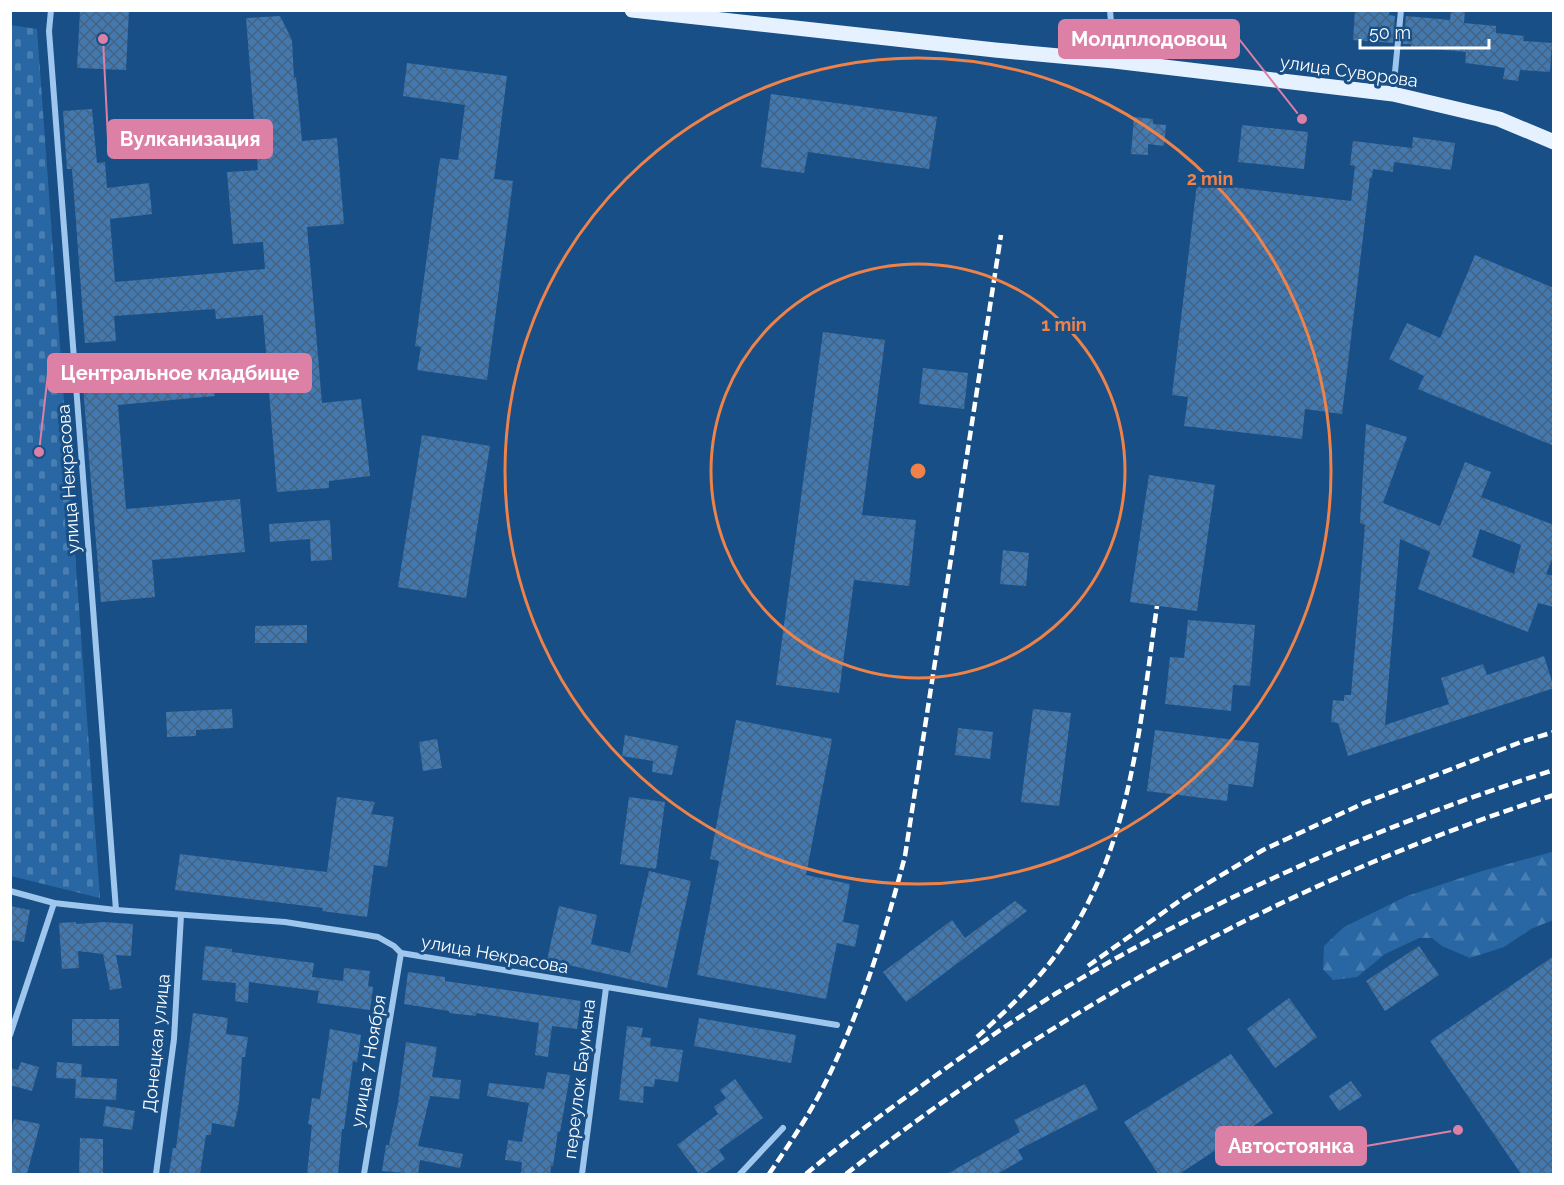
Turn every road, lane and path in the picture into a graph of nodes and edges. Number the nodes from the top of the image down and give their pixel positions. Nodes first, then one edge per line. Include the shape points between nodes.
1 (51, 10) edge
2 (632, 10) edge
3 (1110, 10) edge
4 (1401, 10) edge
5 (1114, 61) junction
6 (1393, 94) junction
7 (1554, 142) edge
8 (10, 891) edge
9 (54, 903) junction
10 (116, 910) junction
11 (181, 915) junction
12 (401, 953) junction
13 (606, 988) junction
14 (837, 1025) dead end
15 (10, 1035) edge
16 (783, 1128) dead end
17 (156, 1174) edge
18 (364, 1174) edge
19 (582, 1174) edge
20 (740, 1174) edge

1 - 10 street, улица Некрасова via 49,31
2 - 5 main road, улица Суворова
3 - 5 street
4 - 6 street
5 - 6 main road, улица Суворова
6 - 7 main road, улица Суворова via 1499,119
8 - 9 street, улица Некрасова
9 - 10 street, улица Некрасова
9 - 15 street
10 - 11 street, улица Некрасова
11 - 12 street, улица Некрасова via 285,922 378,937
11 - 17 street, Донецкая улица via 174,1039
12 - 13 street, улица Некрасова
12 - 18 street, улица 7 Ноября
13 - 14 street, улица Некрасова
13 - 19 street, переулок Баумана
16 - 20 street

